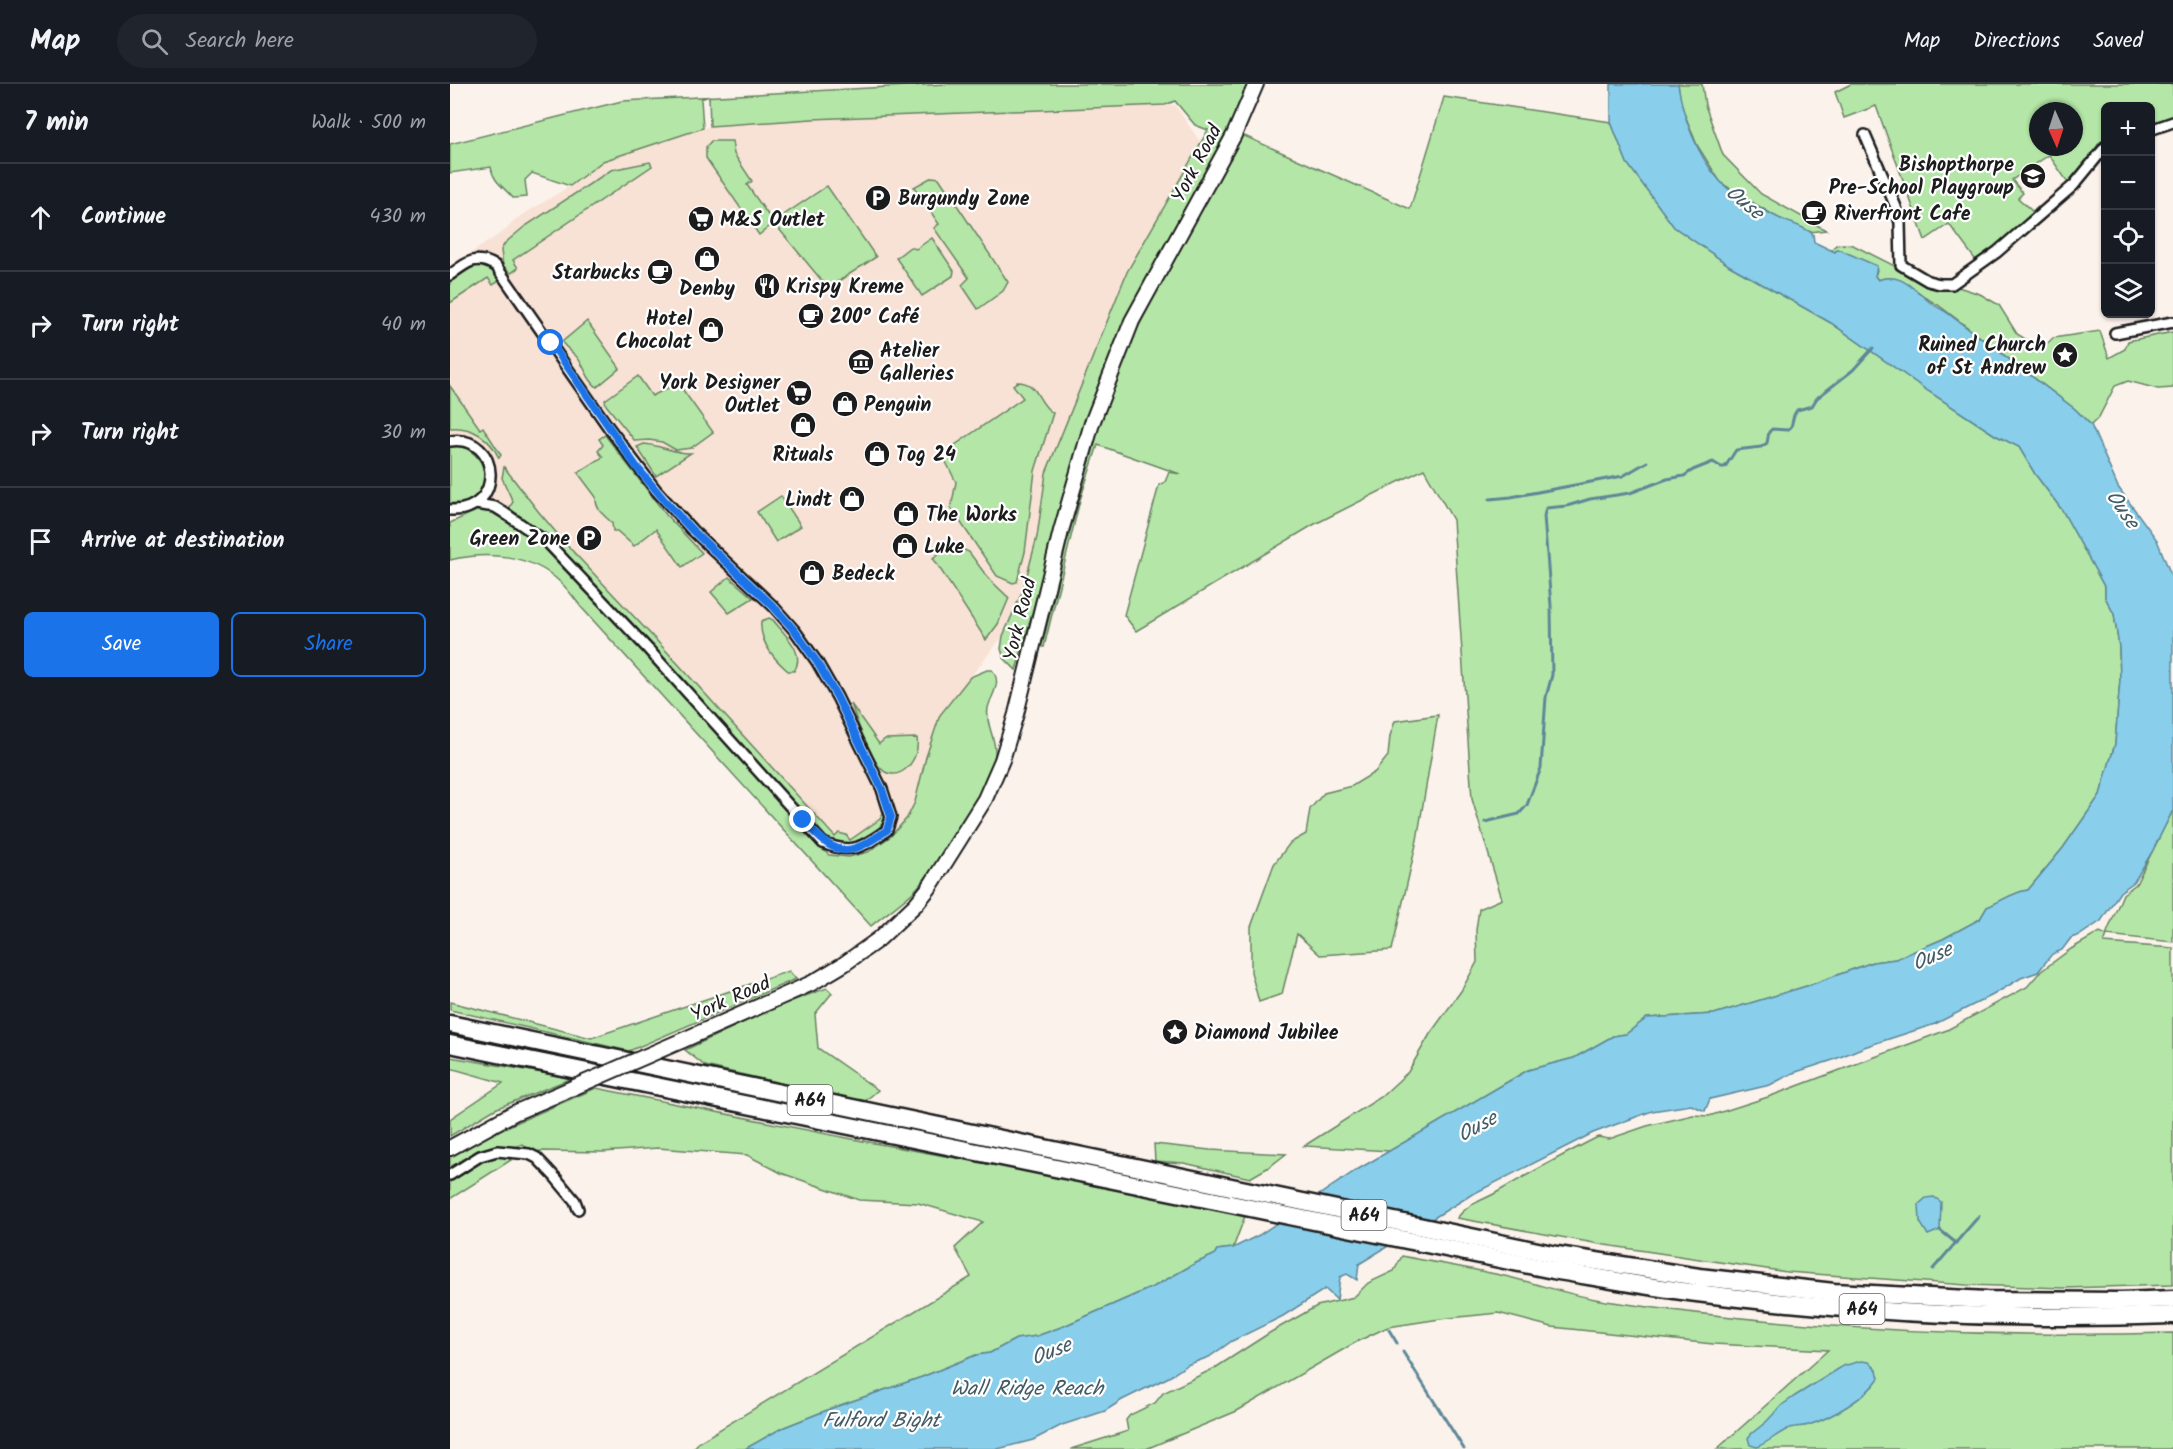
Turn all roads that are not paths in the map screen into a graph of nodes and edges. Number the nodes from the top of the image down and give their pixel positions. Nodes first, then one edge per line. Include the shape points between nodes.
1 (1256, 84) edge
2 (2173, 122) edge
3 (2155, 129) edge
4 (1865, 135) dead end
5 (2101, 149) edge
6 (450, 275) edge
7 (2173, 322) edge
8 (2115, 333) dead end
9 (450, 441) edge
10 (476, 504) junction
11 (450, 510) edge
12 (463, 510) junction
13 (450, 516) edge
14 (450, 1023) edge
15 (450, 1044) edge
16 (450, 1148) edge
17 (450, 1175) edge
18 (1170, 1183) junction
19 (578, 1209) dead end
20 (1555, 1263) junction
21 (2173, 1299) edge
22 (2173, 1315) edge

1 - 16 main road, York Road, bridge via 1234,135 1132,321 1092,423 1002,760 985,799 929,888 879,939 812,983 514,1113
2 - 3 street
4 - 5 street via 1896,207 1901,265 1940,284 1952,284 1997,252 2074,185
6 - 10 street via 472,260 487,260 496,266 656,490 795,631 834,690 882,789 891,817 887,830 849,850 823,843 548,543 495,507
7 - 8 street
9 - 10 street via 470,443 487,460 490,484
10 - 12 street
11 - 12 street
12 - 13 street
14 - 18 highway, A64
15 - 18 highway, A64
17 - 19 street via 480,1156 497,1151 529,1154 555,1177
18 - 20 highway, A64
20 - 21 highway, A64 via 1834,1292 1986,1300
20 - 22 highway, A64 via 1697,1293 1834,1308 1988,1316

